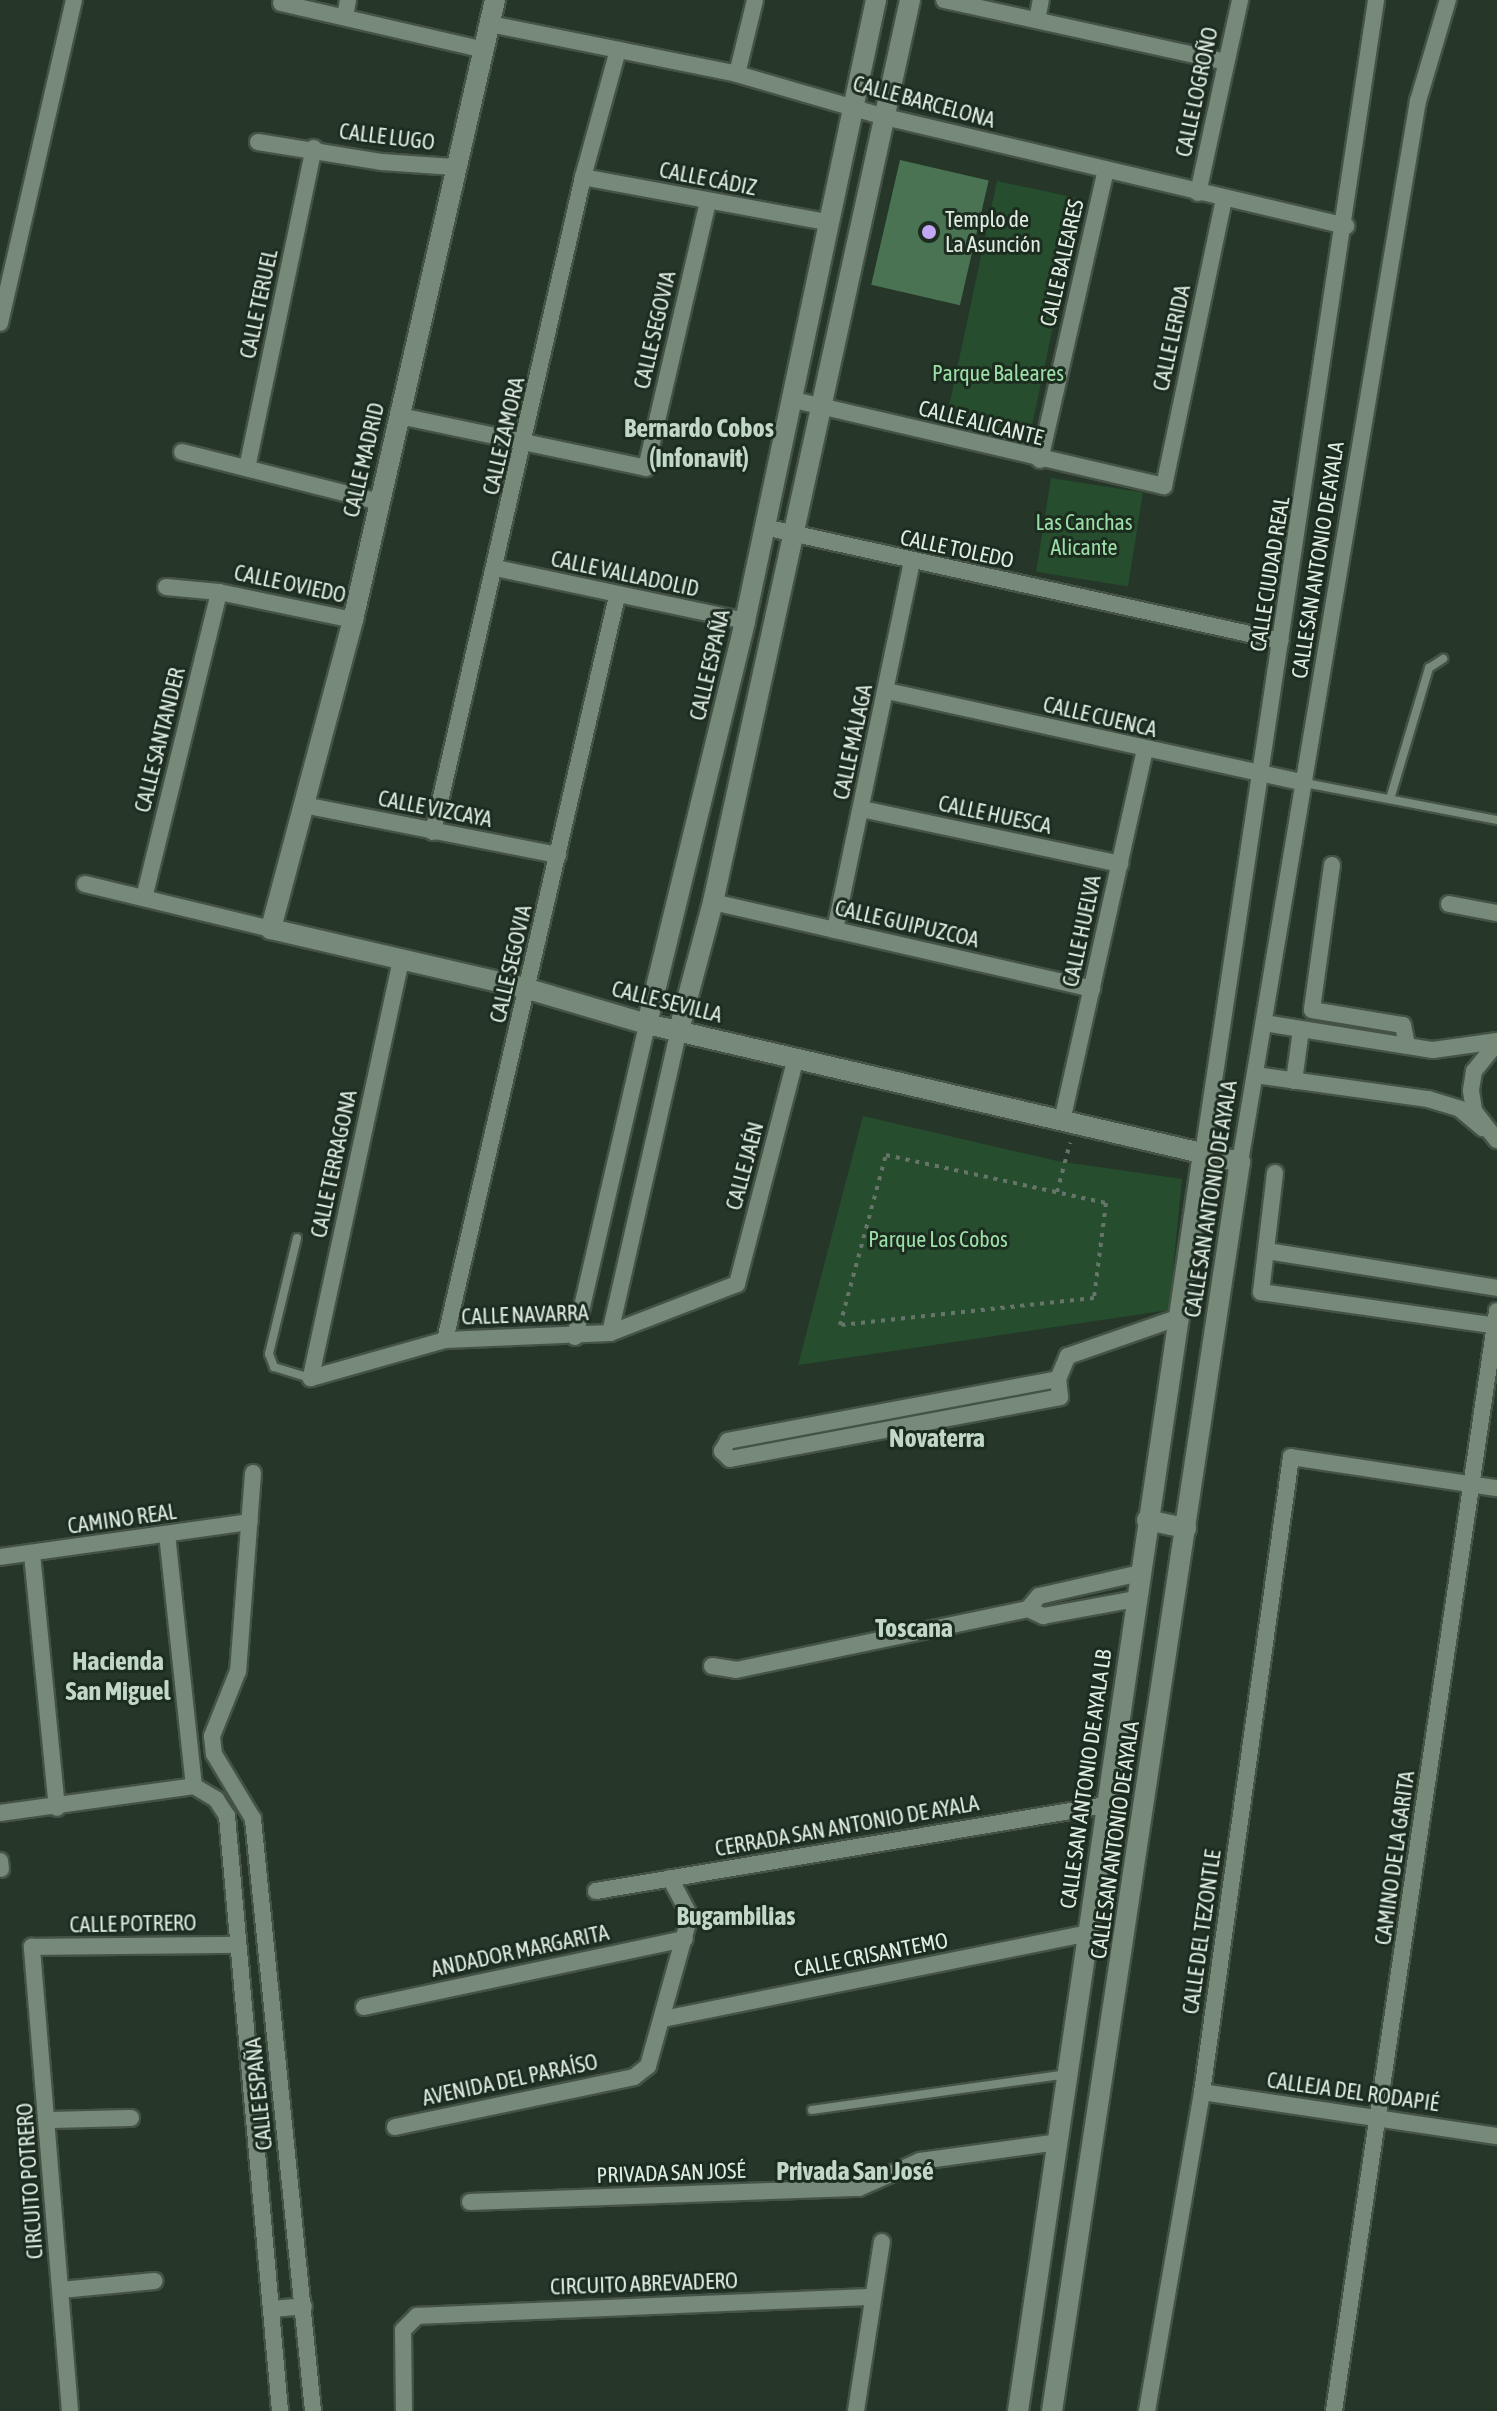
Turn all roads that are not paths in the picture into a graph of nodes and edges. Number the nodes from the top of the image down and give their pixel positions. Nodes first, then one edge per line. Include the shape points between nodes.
1 (74, 0) edge
2 (495, 0) edge
3 (755, 0) edge
4 (876, 0) edge
5 (910, 0) edge
6 (944, 0) edge
7 (1041, 0) edge
8 (1240, 0) edge
9 (1376, 0) edge
10 (1448, 0) edge
11 (281, 3) dead end
12 (346, 8) edge
13 (1037, 20) junction
14 (490, 24) junction
15 (484, 50) junction
16 (618, 50) junction
17 (1226, 62) junction
18 (737, 74) junction
19 (852, 106) junction
20 (885, 117) junction
21 (258, 142) dead end
22 (314, 148) junction
23 (454, 167) junction
24 (1106, 169) junction
25 (583, 177) junction
26 (1198, 193) junction
27 (1224, 200) junction
28 (708, 202) junction
29 (826, 222) junction
30 (1346, 226) junction
31 (6, 264) edge
32 (0, 323) edge
33 (790, 399) junction
34 (819, 406) junction
35 (400, 416) junction
36 (525, 443) junction
37 (182, 452) dead end
38 (1040, 460) junction
39 (247, 468) junction
40 (1164, 486) joint
41 (379, 502) junction
42 (764, 527) junction
43 (793, 534) junction
44 (912, 562) junction
45 (496, 568) junction
46 (166, 587) dead end
47 (219, 592) junction
48 (617, 596) junction
49 (353, 620) junction
50 (745, 621) junction
51 (1281, 641) junction
52 (1443, 659) dead end
53 (887, 691) junction
54 (1145, 750) junction
55 (1260, 773) junction
56 (1305, 783) junction
57 (1390, 799) junction
58 (303, 805) junction
59 (862, 809) junction
60 (1497, 820) edge
61 (433, 832) junction
62 (558, 855) junction
63 (1120, 864) junction
64 (1332, 865) dead end
65 (85, 884) dead end
66 (144, 898) junction
67 (713, 902) junction
68 (1449, 904) dead end
69 (1497, 913) edge
70 (271, 929) junction
71 (835, 930) junction
72 (401, 960) junction
73 (528, 989) junction
74 (1092, 989) junction
75 (1264, 1023) junction
76 (647, 1024) junction
77 (679, 1030) junction
78 (1301, 1030) junction
79 (1497, 1042) edge
80 (1407, 1046) junction
81 (796, 1058) junction
82 (1255, 1075) junction
83 (1294, 1081) junction
84 (1068, 1123) junction
85 (1493, 1138) edge
86 (1203, 1154) junction
87 (1240, 1162) junction
88 (1275, 1173) dead end
89 (297, 1238) dead end
90 (1267, 1251) junction
91 (737, 1284) joint
92 (1497, 1288) edge
93 (1177, 1318) junction
94 (1496, 1321) edge
95 (610, 1333) junction
96 (575, 1337) junction
97 (445, 1340) junction
98 (311, 1378) junction
99 (1058, 1379) junction
100 (955, 1397) junction
101 (861, 1415) junction
102 (957, 1416) junction
103 (864, 1434) junction
104 (253, 1473) dead end
105 (1472, 1484) junction
106 (1497, 1488) edge
107 (1147, 1520) junction
108 (250, 1522) junction
109 (1186, 1528) junction
110 (167, 1534) junction
111 (32, 1554) junction
112 (0, 1557) edge
113 (1140, 1573) junction
114 (1136, 1599) junction
115 (1028, 1609) junction
116 (712, 1666) dead end
117 (212, 1736) junction
118 (189, 1738) junction
119 (194, 1786) junction
120 (1106, 1805) junction
121 (57, 1808) junction
122 (0, 1813) edge
123 (0, 1861) edge
124 (1, 1869) edge
125 (670, 1878) junction
126 (596, 1891) dead end
127 (1088, 1933) junction
128 (685, 1939) junction
129 (235, 1945) junction
130 (32, 1947) joint
131 (364, 2007) dead end
132 (663, 2019) junction
133 (1075, 2025) junction
134 (1111, 2031) junction
135 (1068, 2074) junction
136 (1202, 2092) junction
137 (812, 2110) dead end
138 (131, 2118) dead end
139 (1380, 2118) junction
140 (49, 2120) junction
141 (395, 2127) dead end
142 (1497, 2136) edge
143 (1058, 2142) junction
144 (470, 2202) dead end
145 (1046, 2228) junction
146 (1079, 2234) junction
147 (882, 2242) dead end
148 (155, 2281) dead end
149 (61, 2290) junction
150 (873, 2297) junction
151 (304, 2306) junction
152 (272, 2309) junction
153 (70, 2411) edge
154 (280, 2411) edge
155 (313, 2411) edge
156 (404, 2411) edge
157 (856, 2411) edge
158 (1018, 2411) edge
159 (1052, 2411) edge
160 (1147, 2411) edge
161 (1334, 2411) edge

1 - 31 street
2 - 14 street, CALLE MADRID
3 - 18 street
4 - 19 street, CALLE ESPAÑA
5 - 20 street
6 - 13 street
7 - 13 street
8 - 17 street, CALLE LOGROÑO
9 - 30 street, CALLE CIUDAD REAL
10 - 56 street, CALLE SAN ANTONIO DE AYALA via 1418,101
11 - 12 street
12 - 15 street
13 - 17 street
14 - 15 street, CALLE MADRID
14 - 16 street, CALLE BARCELONA
15 - 23 street, CALLE MADRID
16 - 18 street, CALLE BARCELONA
16 - 25 street, CALLE ZAMORA
17 - 26 street, CALLE LOGROÑO
18 - 19 street, CALLE BARCELONA
19 - 20 street, CALLE BARCELONA
19 - 29 street, CALLE ESPAÑA
20 - 24 street, CALLE BARCELONA
20 - 34 street
21 - 22 street, CALLE LUGO
22 - 23 street, CALLE LUGO via 382,162
22 - 39 street, CALLE TERUEL
23 - 35 street, CALLE MADRID
24 - 26 street, CALLE BARCELONA
24 - 38 street, CALLE BALEARES
25 - 28 street, CALLE CÁDIZ
25 - 36 street, CALLE ZAMORA
26 - 27 street, CALLE BARCELONA
27 - 30 street, CALLE BARCELONA
27 - 40 street, CALLE LERIDA
28 - 29 street, CALLE CÁDIZ
28 - 36 street, CALLE SEGOVIA via 646,468
29 - 33 street, CALLE ESPAÑA
30 - 51 street, CALLE CIUDAD REAL
31 - 32 street
33 - 34 street, CALLE ALICANTE
33 - 42 street, CALLE ESPAÑA
34 - 38 street, CALLE ALICANTE
34 - 43 street
35 - 36 street
35 - 41 street, CALLE MADRID
36 - 45 street, CALLE ZAMORA
37 - 39 street
38 - 40 street, CALLE ALICANTE
39 - 41 street
41 - 49 street, CALLE MADRID
42 - 43 street, CALLE TOLEDO
42 - 50 street, CALLE ESPAÑA
43 - 44 street, CALLE TOLEDO
43 - 67 street
44 - 51 street, CALLE TOLEDO
44 - 53 street, CALLE MÁLAGA
45 - 48 street, CALLE VALLADOLID
45 - 61 street, CALLE ZAMORA
46 - 47 street, CALLE OVIEDO
47 - 49 street, CALLE OVIEDO
47 - 66 street, CALLE SANTANDER
48 - 50 street, CALLE VALLADOLID
48 - 62 street, CALLE SEGOVIA
49 - 58 street, CALLE MADRID
50 - 76 street, CALLE ESPAÑA
51 - 55 street, CALLE CIUDAD REAL
52 - 57 lane via 1429,668
53 - 54 street, CALLE CUENCA
53 - 59 street, CALLE MÁLAGA
54 - 55 street, CALLE CUENCA
54 - 63 street, CALLE HUELVA
55 - 56 street, CALLE CUENCA
55 - 86 street, CALLE CIUDAD REAL
56 - 57 lane
56 - 75 street, CALLE SAN ANTONIO DE AYALA
57 - 60 lane
58 - 61 street, CALLE VIZCAYA
58 - 70 street, CALLE MADRID
59 - 63 street, CALLE HUESCA
59 - 71 street, CALLE MÁLAGA
61 - 62 street, CALLE VIZCAYA
62 - 73 street, CALLE SEGOVIA
63 - 74 street, CALLE HUELVA
64 - 80 street via 1312,1010 1403,1025
65 - 66 street, CALLE SEVILLA
66 - 70 street, CALLE SEVILLA
67 - 71 street, CALLE GUIPUZCOA
67 - 77 street
68 - 69 street
70 - 72 street, CALLE SEVILLA
71 - 74 street, CALLE GUIPUZCOA
72 - 73 street, CALLE SEVILLA
72 - 98 street, CALLE TERRAGONA
73 - 76 street, CALLE SEVILLA
73 - 97 street, CALLE SEGOVIA
74 - 84 street, CALLE HUELVA
75 - 78 street
75 - 82 street, CALLE SAN ANTONIO DE AYALA
76 - 77 street, CALLE SEVILLA
76 - 96 street, CALLE ESPAÑA
77 - 81 street, CALLE SEVILLA
77 - 95 street
78 - 80 street
78 - 83 street
79 - 80 street via 1469,1049
79 - 85 street via 1474,1071 1471,1091
81 - 84 street, CALLE SEVILLA
81 - 91 street, CALLE JAÉN
82 - 83 street
82 - 87 street, CALLE SAN ANTONIO DE AYALA
83 - 85 street via 1428,1099 1460,1109
84 - 86 street, CALLE SEVILLA
86 - 87 street, CALLE SEVILLA
86 - 93 street, CALLE SAN ANTONIO DE AYALA LB
87 - 109 street, CALLE SAN ANTONIO DE AYALA
88 - 90 street
89 - 98 lane via 269,1354 274,1367
90 - 92 street
90 - 94 street via 1261,1292
91 - 95 street, CALLE NAVARRA
93 - 99 street via 1068,1356
93 - 107 street, CALLE SAN ANTONIO DE AYALA LB
94 - 105 street, CAMINO DE LA GARITA
95 - 96 street, CALLE NAVARRA
96 - 97 street, CALLE NAVARRA
97 - 98 street, CALLE NAVARRA
99 - 100 street
99 - 102 street via 1060,1397
100 - 101 street
100 - 102 street
101 - 103 street
101 - 103 street via 728,1441 722,1451 730,1459
102 - 103 street
104 - 108 street
105 - 106 street
105 - 136 street, CALLE DEL TEZONTLE via 1291,1457
105 - 139 street, CAMINO DE LA GARITA
107 - 109 street
107 - 113 street, CALLE SAN ANTONIO DE AYALA LB
108 - 110 street, CAMINO REAL
108 - 117 street via 238,1671
109 - 134 street, CALLE SAN ANTONIO DE AYALA
110 - 111 street, CAMINO REAL
110 - 118 street
111 - 112 street, CAMINO REAL
111 - 121 street
113 - 114 street, CALLE SAN ANTONIO DE AYALA LB
113 - 115 street via 1039,1596
114 - 115 street via 1043,1616
114 - 120 street, CALLE SAN ANTONIO DE AYALA LB
115 - 116 street via 736,1670
117 - 118 street
117 - 151 street, CALLE ESPAÑA via 214,1754 253,1819
118 - 119 street
119 - 121 street
119 - 129 street, CALLE ESPAÑA via 216,1799 227,1816
120 - 125 street, CERRADA SAN ANTONIO DE AYALA
120 - 127 street, CALLE SAN ANTONIO DE AYALA LB
121 - 122 street
123 - 124 street
125 - 126 street, CERRADA SAN ANTONIO DE AYALA
125 - 128 street via 688,1905
127 - 132 street, CALLE CRISANTEMO
127 - 133 street, CALLE SAN ANTONIO DE AYALA LB
128 - 131 street, ANDADOR MARGARITA
128 - 132 street
129 - 130 street, CALLE POTRERO
129 - 152 street, CALLE ESPAÑA
130 - 140 street, CIRCUITO POTRERO
132 - 141 street, AVENIDA DEL PARAÍSO via 648,2066 634,2077
133 - 134 street
133 - 135 street, CALLE SAN ANTONIO DE AYALA LB
134 - 146 street, CALLE SAN ANTONIO DE AYALA
135 - 137 lane
135 - 143 street, CALLE SAN ANTONIO DE AYALA LB
136 - 139 street, CALLEJA DEL RODAPIÉ
136 - 160 street, CALLE DEL TEZONTLE
138 - 140 street
139 - 142 street, CALLEJA DEL RODAPIÉ
139 - 161 street, CAMINO DE LA GARITA
140 - 149 street, CIRCUITO POTRERO
143 - 144 street, PRIVADA SAN JOSÉ via 920,2161 859,2188
143 - 145 street, CALLE SAN ANTONIO DE AYALA LB
145 - 146 street
145 - 158 street, CALLE SAN ANTONIO DE AYALA LB
146 - 159 street, CALLE SAN ANTONIO DE AYALA
147 - 150 street
148 - 149 street
149 - 153 street, CIRCUITO POTRERO
150 - 156 street, CIRCUITO ABREVADERO via 417,2316 403,2330
150 - 157 street
151 - 152 street
151 - 155 street, CALLE ESPAÑA
152 - 154 street, CALLE ESPAÑA

